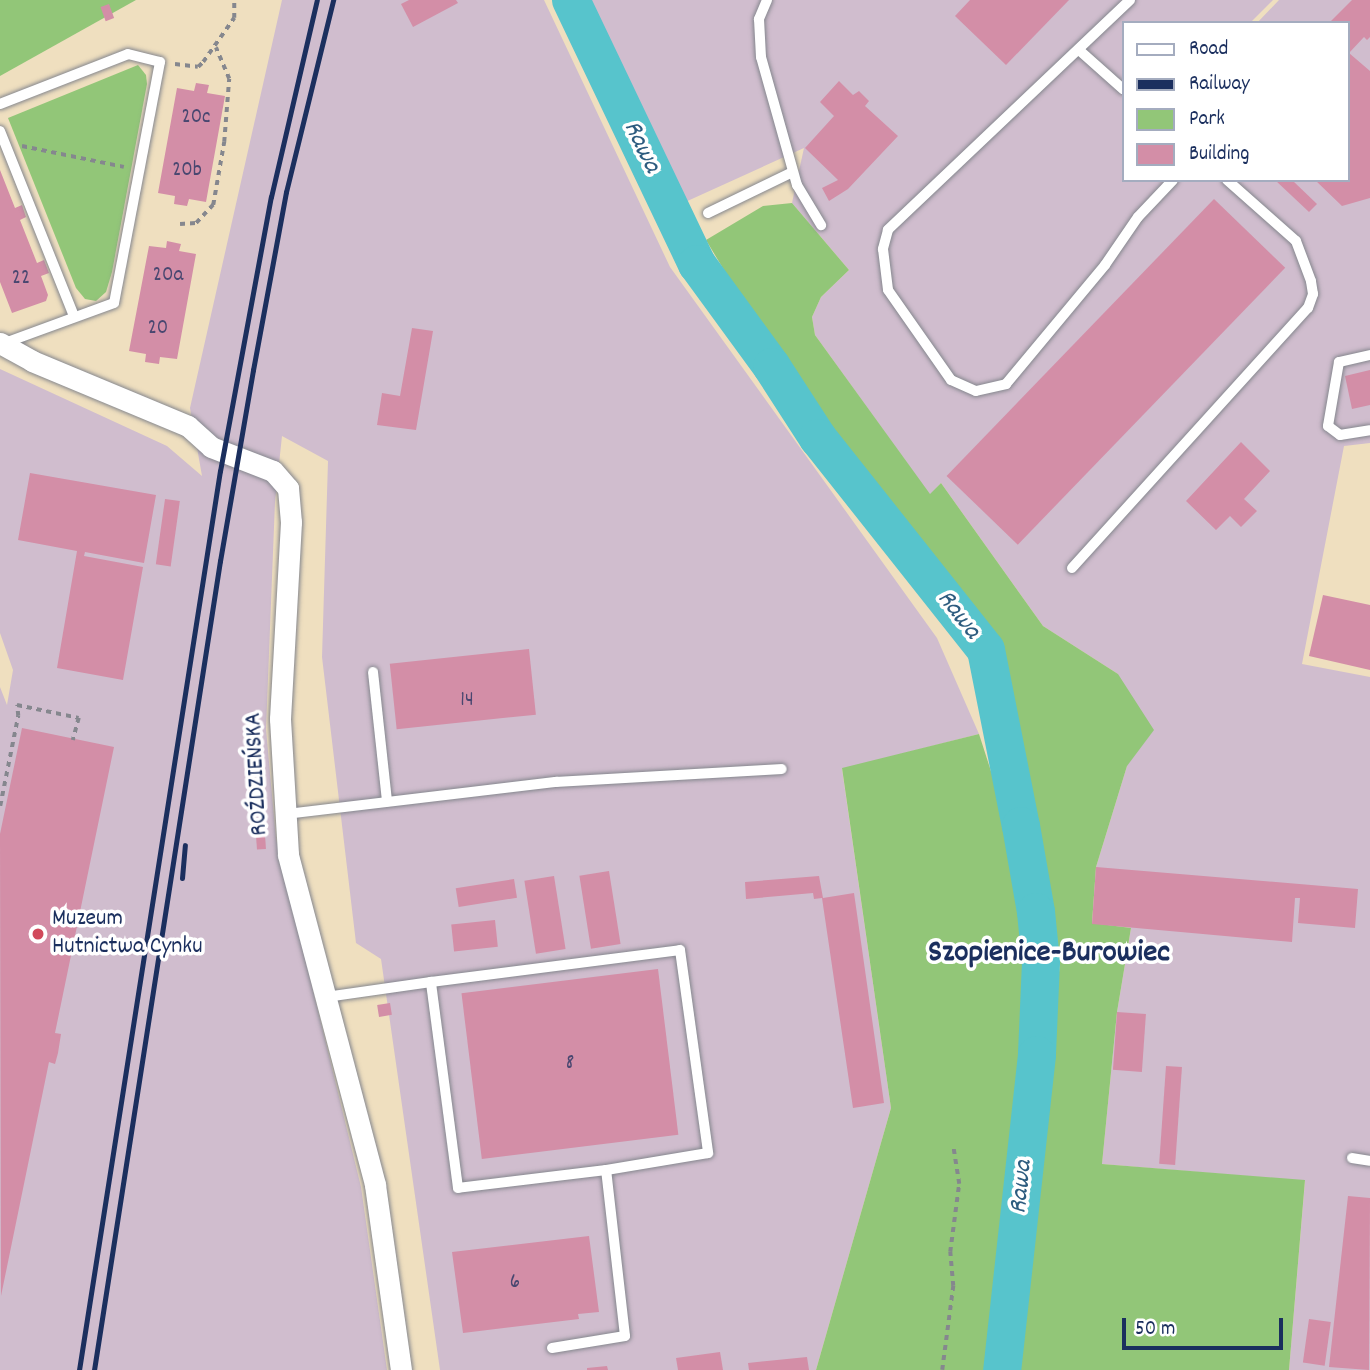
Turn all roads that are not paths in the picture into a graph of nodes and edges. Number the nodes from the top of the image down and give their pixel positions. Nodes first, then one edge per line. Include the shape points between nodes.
1 (767, 0) edge
2 (1130, 0) edge
3 (1079, 50) junction
4 (1122, 88) edge
5 (0, 104) edge
6 (0, 131) edge
7 (793, 172) junction
8 (1171, 182) edge
9 (1229, 182) edge
10 (708, 213) dead end
11 (821, 225) dead end
12 (74, 316) junction
13 (0, 344) edge
14 (1370, 355) edge
15 (1370, 430) edge
16 (1072, 568) dead end
17 (373, 672) dead end
18 (782, 769) dead end
19 (387, 802) junction
20 (286, 814) junction
21 (431, 982) junction
22 (326, 997) junction
23 (1352, 1158) dead end
24 (1370, 1161) edge
25 (606, 1170) junction
26 (552, 1348) dead end
27 (401, 1370) edge

1 - 7 lane via 759,19 761,57
2 - 3 lane
3 - 4 lane
3 - 8 lane via 888,230 883,248 888,290 951,380 976,391 1006,384
5 - 12 lane via 128,54 160,62 114,303
6 - 12 lane
7 - 10 lane
7 - 11 lane
9 - 16 lane via 1296,241 1311,281 1308,308
12 - 13 lane
13 - 20 street, ROŹDZIEŃSKA via 188,426 211,447 273,471 288,488 291,522 280,719
14 - 15 lane via 1339,362 1328,426 1340,435
17 - 19 lane
18 - 19 lane via 556,782
19 - 20 lane
20 - 22 street, ROŹDZIEŃSKA via 288,855
21 - 22 lane
21 - 25 lane via 458,1188
21 - 25 lane via 680,950 708,1153
22 - 27 street, ROŹDZIEŃSKA via 375,1185
23 - 24 lane
25 - 26 lane via 625,1336

